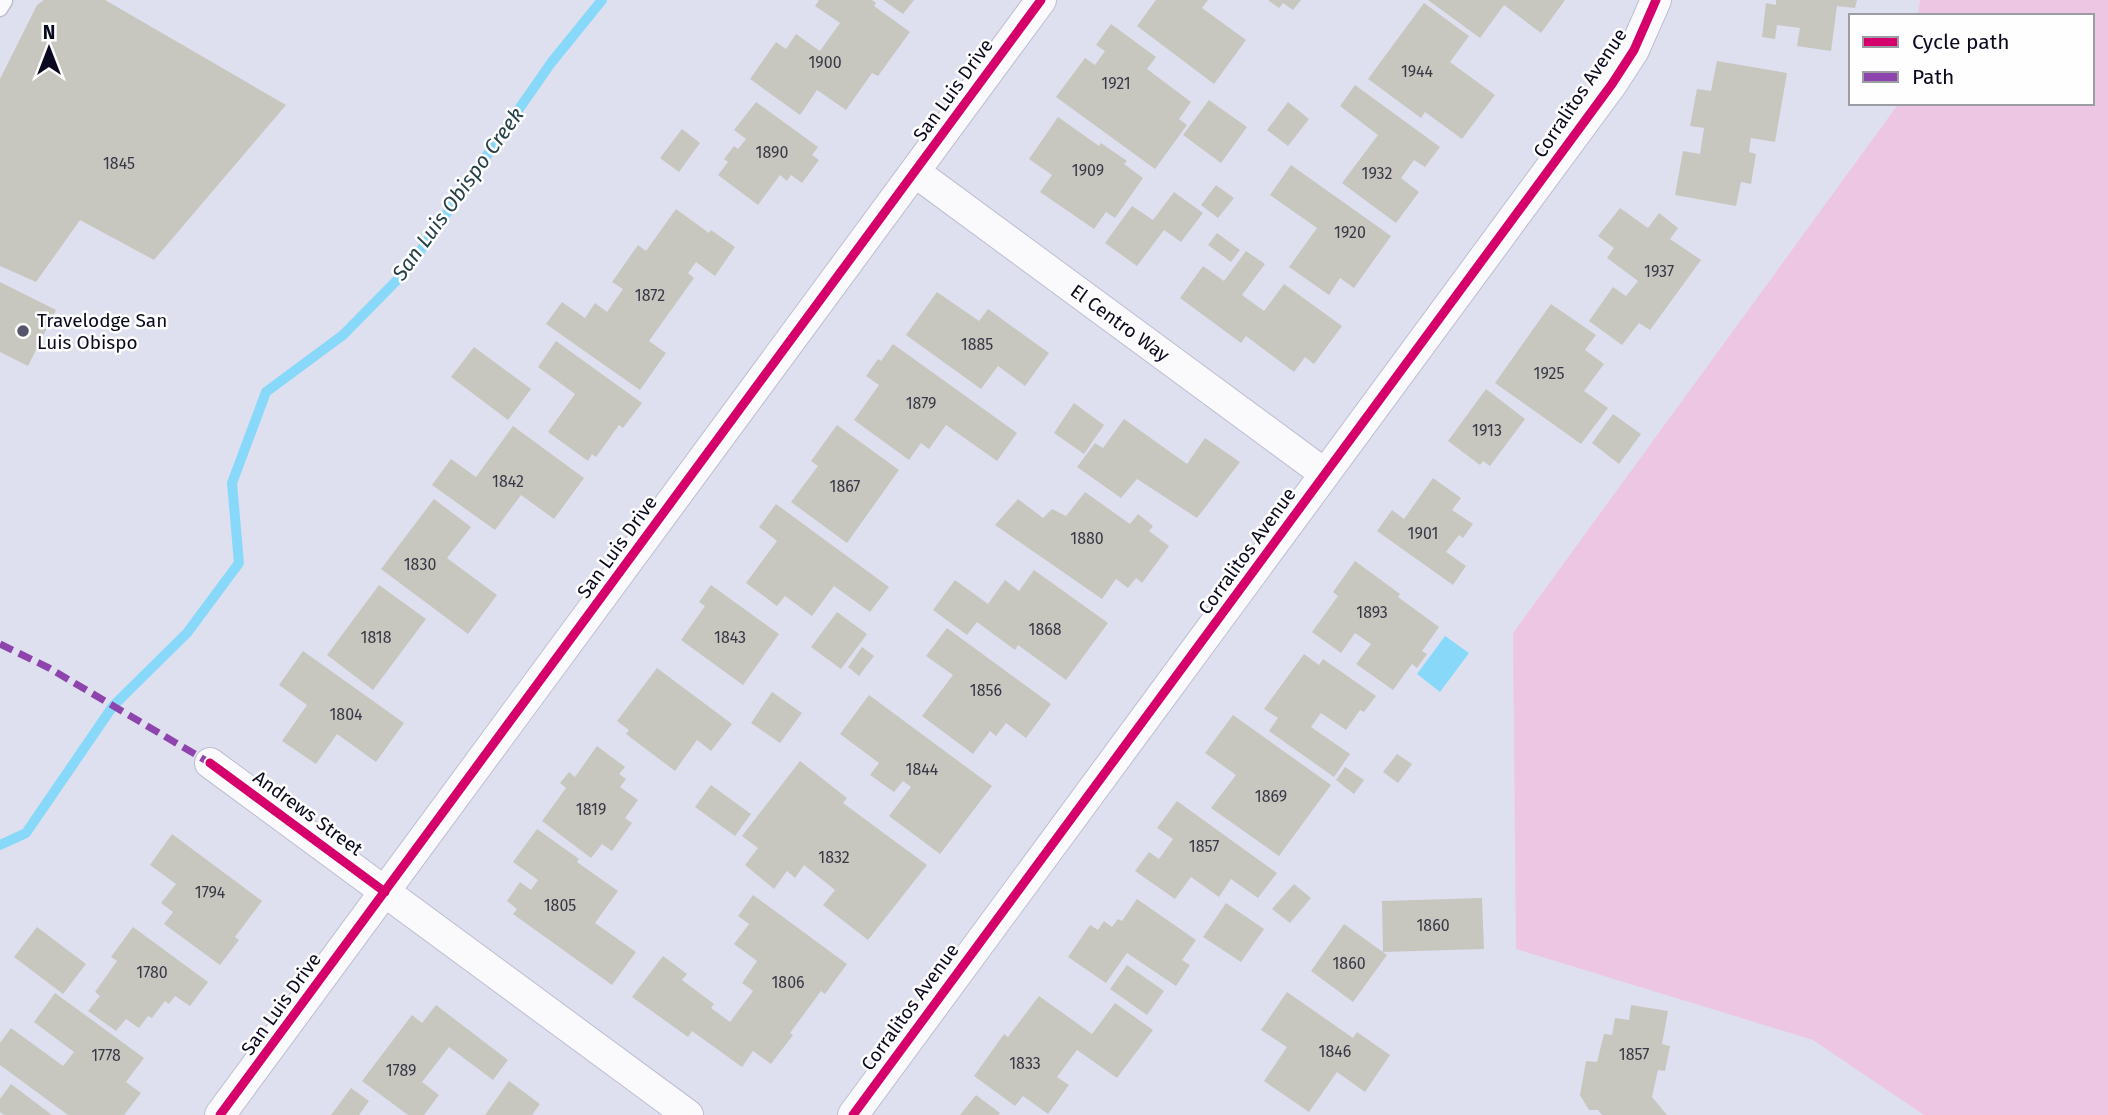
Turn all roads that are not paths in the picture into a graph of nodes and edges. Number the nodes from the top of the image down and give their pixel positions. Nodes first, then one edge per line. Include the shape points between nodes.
1 (1041, 0) edge
2 (1656, 0) edge
3 (5, 1) edge
4 (0, 9) edge
5 (915, 172) junction
6 (1325, 474) junction
7 (211, 763) dead end
8 (385, 892) junction
9 (220, 1115) edge
10 (688, 1115) edge
11 (853, 1115) edge

1 - 5 street, San Luis Drive
2 - 6 street, Corralitos Avenue via 1634,50 1612,84
3 - 4 lane
5 - 6 street, El Centro Way
5 - 8 street, San Luis Drive
6 - 11 street, Corralitos Avenue
7 - 8 street, Andrews Street
8 - 9 street, San Luis Drive
8 - 10 street, Andrews Street

